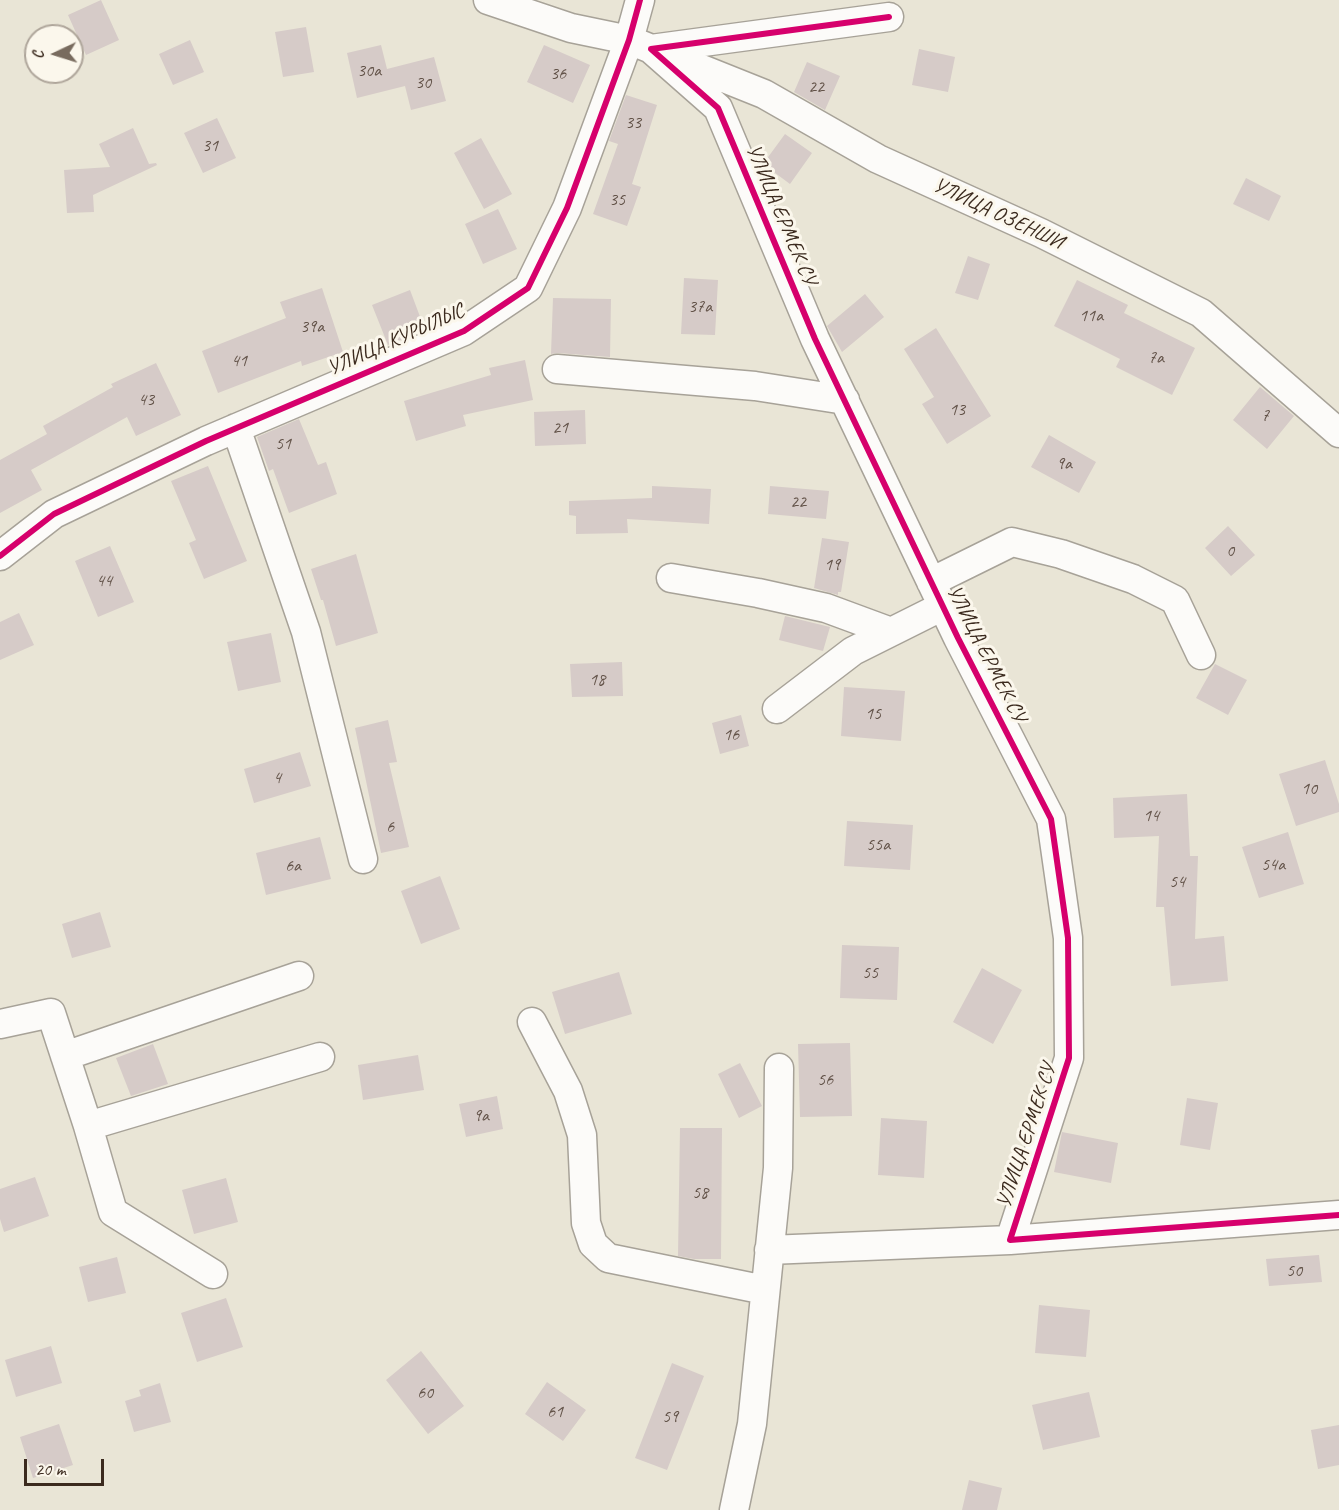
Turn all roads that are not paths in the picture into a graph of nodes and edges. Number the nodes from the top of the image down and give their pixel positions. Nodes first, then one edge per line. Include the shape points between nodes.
1 (488, 0) edge
2 (640, 0) edge
3 (889, 17) dead end
4 (640, 44) junction
5 (557, 369) dead end
6 (844, 400) junction
7 (236, 428) junction
8 (1339, 433) edge
9 (0, 555) edge
10 (671, 578) dead end
11 (937, 594) junction
12 (891, 632) junction
13 (1201, 655) dead end
14 (777, 709) dead end
15 (363, 860) dead end
16 (299, 976) dead end
17 (531, 1023) dead end
18 (0, 1024) edge
19 (65, 1056) junction
20 (320, 1057) dead end
21 (779, 1068) dead end
22 (88, 1126) junction
23 (1339, 1215) edge
24 (1010, 1240) junction
25 (769, 1250) junction
26 (213, 1274) dead end
27 (765, 1290) junction
28 (734, 1510) edge

1 - 4 street via 571,28
2 - 4 street, УЛИЦА КУРЫЛЫС
3 - 4 street
4 - 6 street, УЛИЦА ЕРМЕК СУ via 718,108
4 - 7 street, УЛИЦА КУРЫЛЫС via 528,288 464,331
4 - 8 street, УЛИЦА ОЗЕНШИ via 764,94 878,159 1041,233 1201,313
5 - 6 street via 755,386
6 - 11 street, УЛИЦА ЕРМЕК СУ
7 - 9 street, УЛИЦА КУРЫЛЫС via 54,514
7 - 15 street via 306,632
10 - 12 street via 826,608
11 - 12 street
11 - 13 street via 1012,542 1133,579 1175,600
11 - 24 street, УЛИЦА ЕРМЕК СУ via 1051,819 1068,938 1069,1058
12 - 14 street via 853,651
16 - 19 street
17 - 27 street via 568,1091 582,1135 586,1223 593,1244 608,1258
18 - 19 street via 51,1013
19 - 22 street
20 - 22 street
21 - 25 street via 778,1168
22 - 26 street via 112,1212
23 - 24 street, УЛИЦА ЕРМЕК СУ
24 - 25 street
25 - 27 street
27 - 28 street via 752,1424

